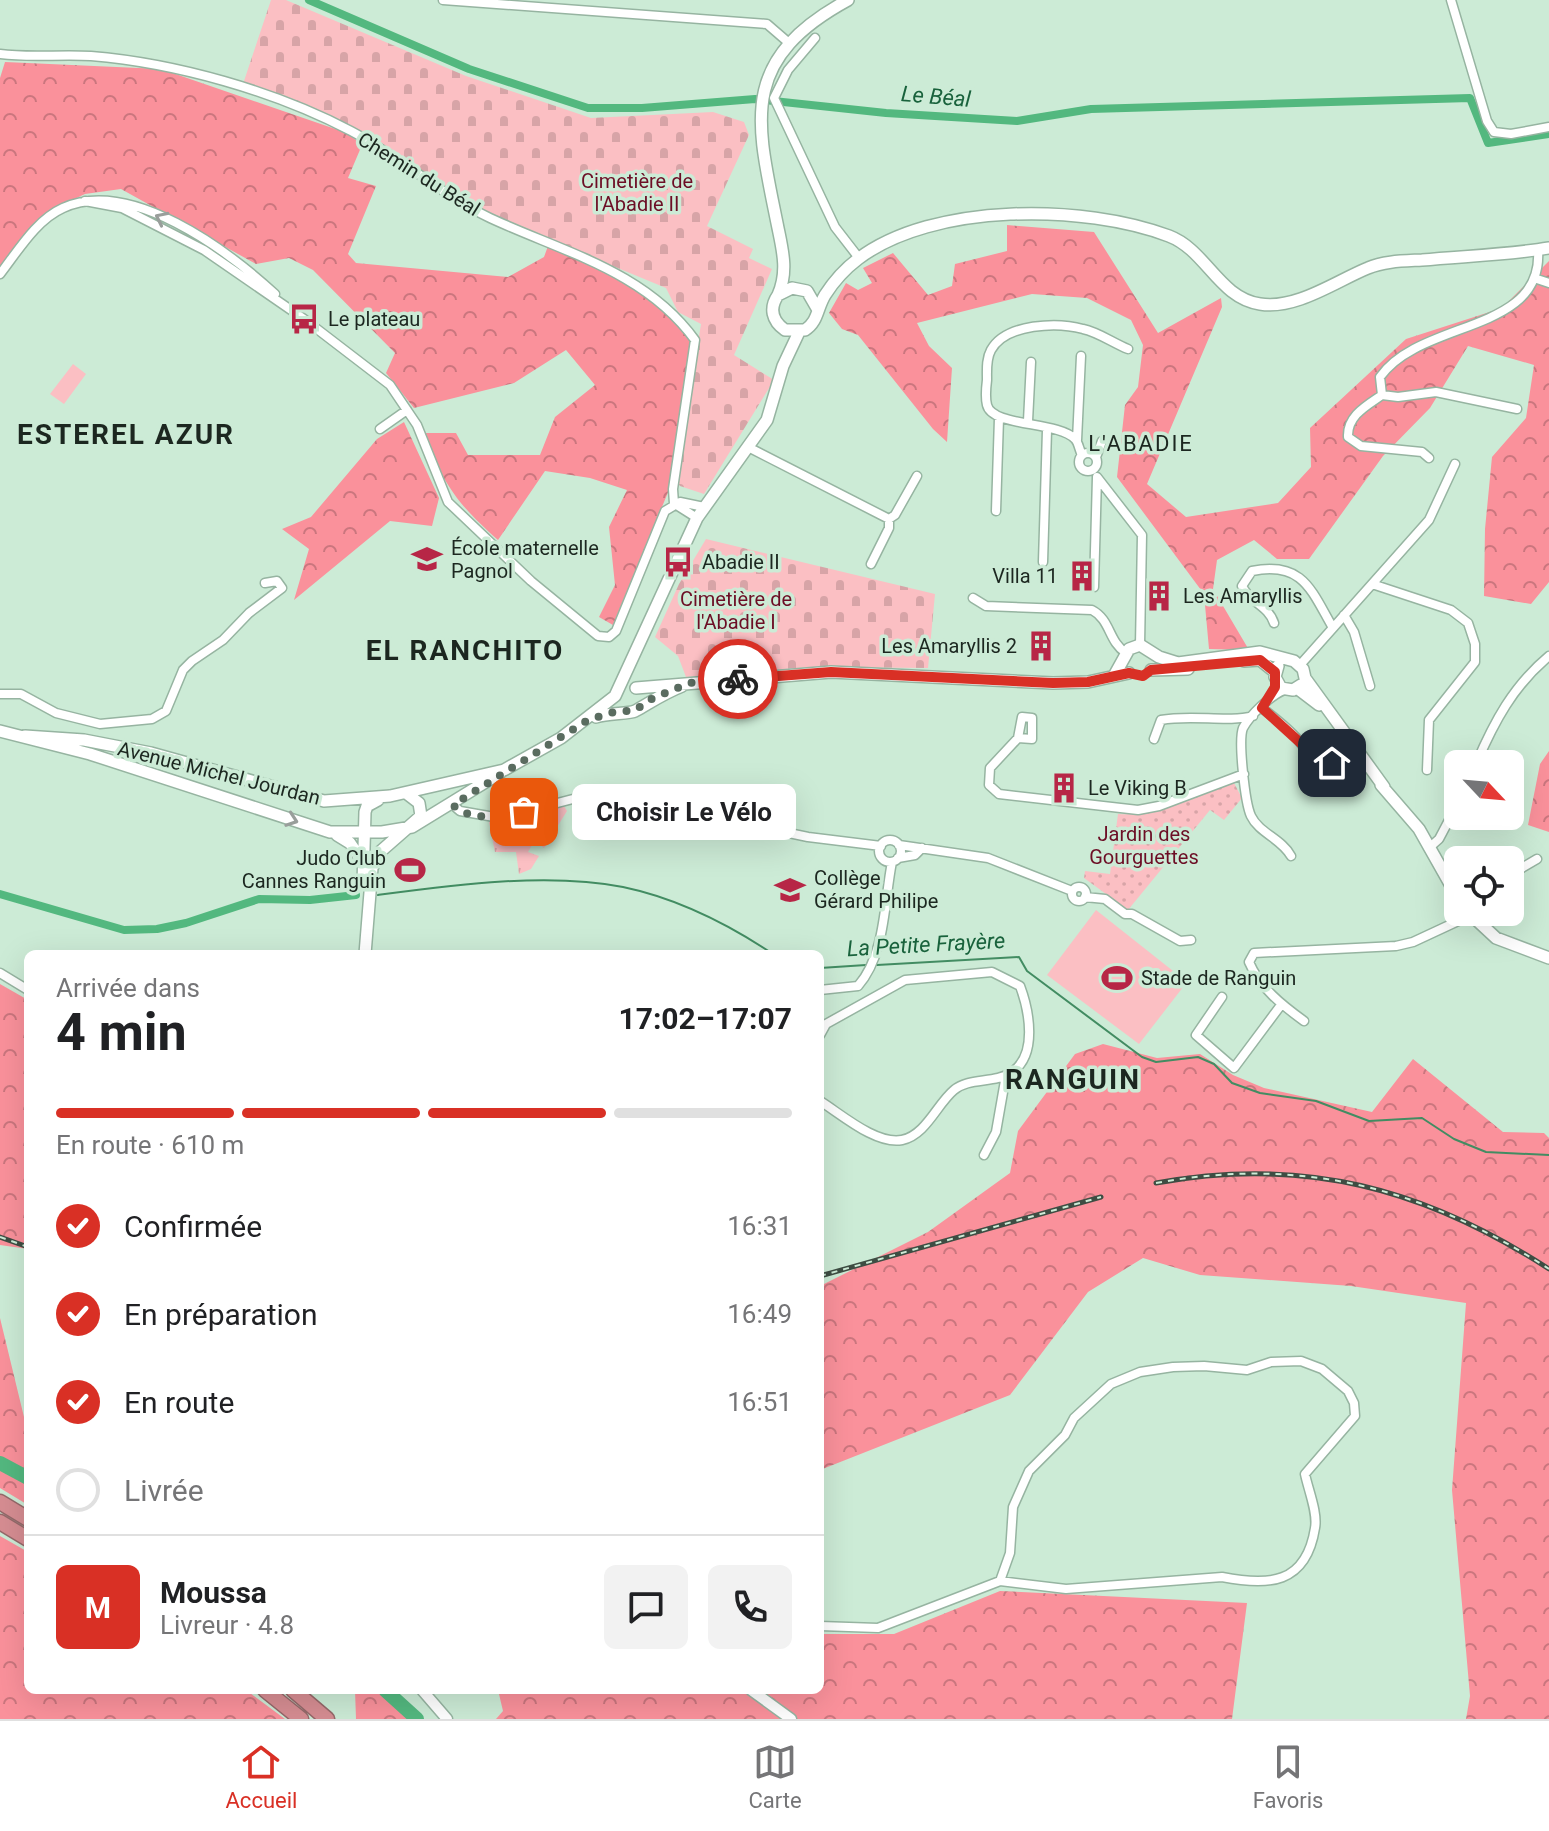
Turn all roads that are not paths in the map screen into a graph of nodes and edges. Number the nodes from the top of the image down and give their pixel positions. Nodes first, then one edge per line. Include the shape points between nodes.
1 (443, 0) edge
2 (848, 0) edge
3 (1451, 0) edge
4 (815, 38) dead end
5 (789, 43) junction
6 (0, 54) edge
7 (769, 96) junction
8 (1549, 127) edge
9 (1543, 249) edge
10 (859, 258) junction
11 (785, 263) junction
12 (0, 274) edge
13 (839, 277) junction
14 (1537, 279) junction
15 (1549, 283) edge
16 (803, 289) junction
17 (778, 295) junction
18 (818, 310) junction
19 (780, 327) junction
20 (799, 332) junction
21 (1128, 349) dead end
22 (1081, 356) dead end
23 (1031, 362) dead end
24 (783, 366) junction
25 (1382, 395) junction
26 (1517, 409) dead end
27 (407, 410) junction
28 (999, 418) junction
29 (1028, 421) junction
30 (380, 429) dead end
31 (1047, 430) junction
32 (1077, 440) junction
33 (1102, 441) dead end
34 (748, 447) junction
35 (1082, 455) junction
36 (1096, 457) junction
37 (1429, 458) dead end
38 (1455, 464) dead end
39 (1095, 473) junction
40 (917, 476) dead end
41 (674, 504) junction
42 (704, 507) junction
43 (996, 511) dead end
44 (697, 518) junction
45 (889, 519) junction
46 (1043, 562) dead end
47 (871, 564) dead end
48 (265, 583) dead end
49 (1372, 584) junction
50 (1094, 587) dead end
51 (973, 598) dead end
52 (1344, 615) junction
53 (1274, 623) dead end
54 (1333, 628) junction
55 (1140, 645) junction
56 (1153, 654) junction
57 (1549, 656) edge
58 (1286, 661) junction
59 (1126, 662) junction
60 (632, 664) junction
61 (1300, 665) junction
62 (1151, 670) junction
63 (1305, 678) junction
64 (1279, 681) junction
65 (690, 683) junction
66 (1370, 686) dead end
67 (634, 687) junction
68 (1298, 689) junction
69 (617, 692) junction
70 (0, 694) edge
71 (641, 705) junction
72 (1262, 708) junction
73 (621, 711) junction
74 (1254, 716) junction
75 (588, 720) junction
76 (0, 731) edge
77 (25, 736) junction
78 (1018, 738) dead end
79 (1154, 739) dead end
80 (1483, 750) edge
81 (1313, 765) dead end
82 (504, 770) junction
83 (1427, 770) dead end
84 (1244, 774) junction
85 (1384, 787) junction
86 (406, 793) junction
87 (390, 796) junction
88 (453, 805) junction
89 (412, 827) junction
90 (1444, 830) edge
91 (330, 832) junction
92 (364, 833) junction
93 (899, 845) junction
94 (881, 846) junction
95 (1430, 847) junction
96 (922, 848) junction
97 (1291, 856) dead end
98 (1537, 859) dead end
99 (895, 860) junction
100 (364, 863) junction
101 (1524, 867) edge
102 (1444, 873) edge
103 (1445, 926) edge
104 (1485, 926) edge
105 (1191, 940) dead end
106 (362, 950) edge
107 (362, 950) edge
108 (1549, 958) edge
109 (0, 973) edge
110 (24, 988) edge
111 (824, 990) edge
112 (1222, 997) dead end
113 (1281, 1005) junction
114 (1304, 1021) dead end
115 (824, 1028) edge
116 (1006, 1075) junction
117 (824, 1103) edge
118 (984, 1155) dead end
119 (0, 1502) edge
120 (24, 1517) edge
121 (0, 1522) edge
122 (24, 1537) edge
123 (1000, 1581) junction
124 (824, 1626) edge
125 (270, 1694) edge
126 (298, 1694) edge
127 (425, 1694) edge
128 (757, 1694) edge
129 (301, 1719) edge
130 (327, 1719) edge
131 (447, 1719) edge
132 (791, 1719) edge

1 - 5 street via 767,24
2 - 5 main road
3 - 8 street via 1494,132
4 - 7 street
5 - 7 main road
6 - 41 street, Chemin du Béal via 143,62 256,92 351,131 462,204 602,265 647,291 695,340
7 - 10 street via 835,227
7 - 11 main road via 760,115 760,143
9 - 10 main road via 1380,265 1269,305 1232,292 1175,239 1090,216 1030,212 983,217 911,233
9 - 14 street
10 - 13 main road
11 - 16 main road
11 - 17 main road
12 - 27 street via 62,208 99,198 128,203 226,252 390,385
13 - 16 main road via 821,288
13 - 18 main road
14 - 15 street
14 - 25 street via 1521,301 1501,313 1415,347 1389,364 1380,377
16 - 17 main road
16 - 18 main road
17 - 19 main road via 773,311
18 - 20 main road via 812,325
19 - 20 main road
19 - 24 main road, Avenue Michel Jourdan
20 - 24 main road, Avenue Michel Jourdan
21 - 28 street via 1085,329 1050,323 1006,338 991,349 987,361 986,403
22 - 32 street
23 - 29 street
24 - 34 main road, Avenue Michel Jourdan via 771,410
25 - 26 street via 1436,392
25 - 37 street via 1360,410 1348,427 1348,437 1361,446 1422,452
27 - 30 street
27 - 41 street via 448,502 598,636 616,631 665,511
28 - 29 street
28 - 43 street
29 - 31 street
31 - 32 street
31 - 46 street
32 - 35 street
33 - 36 street
34 - 42 main road, Avenue Michel Jourdan
34 - 45 street
35 - 36 street
35 - 39 street via 1082,469
36 - 39 street
38 - 49 street via 1429,520
39 - 50 street
39 - 55 street via 1142,535
40 - 45 street
41 - 42 street via 688,501
41 - 44 street
42 - 44 main road, Avenue Michel Jourdan
44 - 60 main road, Avenue Michel Jourdan
45 - 47 street
48 - 70 street via 277,581 282,588 183,670 166,711 152,719 100,724 56,713 21,694
49 - 52 street
49 - 83 street via 1451,610 1468,623 1475,644 1475,662 1429,720
51 - 59 street via 986,606 1092,610 1106,622
52 - 54 street
52 - 66 street
53 - 54 street via 1242,586 1252,571 1285,569 1307,582
54 - 61 street
55 - 56 main road
55 - 59 main road
56 - 58 main road via 1178,663 1260,652
56 - 62 main road
57 - 80 street via 1505,704
58 - 61 main road
58 - 64 main road
59 - 62 main road via 1143,676
59 - 65 main road via 1114,676 1053,683 831,672
60 - 67 main road, Avenue Michel Jourdan
60 - 69 main road, Avenue Michel Jourdan
61 - 63 main road
62 - 64 main road via 1253,659
63 - 68 main road
63 - 85 main road
64 - 68 main road
64 - 72 street
65 - 67 main road
65 - 71 main road
67 - 69 main road
67 - 71 main road via 642,696
68 - 85 main road via 1319,704
69 - 73 main road
69 - 75 main road, Avenue Michel Jourdan
71 - 73 main road via 630,713
72 - 74 street
72 - 81 street via 1305,747
73 - 75 main road, Avenue Michel Jourdan
74 - 79 street via 1160,716
74 - 84 street via 1242,730
75 - 82 main road, Avenue Michel Jourdan
76 - 77 main road
77 - 87 main road, Avenue Michel Jourdan via 151,753 324,801
77 -> 91 main road
78 - 84 street via 990,768 989,785 999,794 1138,810
82 - 86 main road, Avenue Michel Jourdan
82 - 88 main road
84 - 97 street via 1251,816
85 - 95 main road
86 - 87 main road, Avenue Michel Jourdan
86 - 89 main road via 422,810
87 - 92 main road via 367,806
88 - 89 main road
88 - 94 street via 500,818 592,794 643,792 713,817
89 - 92 main road
89 - 106 main road via 381,851 372,868
90 - 95 street
91 - 92 main road
91 - 100 main road via 350,843
92 - 100 main road
93 - 94 street via 891,841
93 - 96 street
93 - 99 street
94 - 99 street via 881,858
95 - 102 main road
96 - 99 street
96 - 105 street via 988,858 1072,891 1082,887 1085,897 1105,899 1180,941
98 - 101 street
99 - 111 street via 867,972 858,986
100 - 107 main road
103 - 113 street via 1396,946 1254,953 1249,962 1254,974
104 - 108 main road via 1508,945
109 - 110 street
112 - 113 street via 1196,1035 1234,1068
113 - 114 street
115 - 116 street via 905,980 992,972 1020,986 1027,1017 1026,1052
116 - 117 street via 959,1085 919,1131 903,1140 870,1132
116 - 118 street via 996,1132
119 - 120 highway
121 - 122 highway
123 - 123 street via 1066,1589 1222,1577 1283,1580 1301,1564 1316,1527 1305,1474 1355,1416 1348,1391 1322,1369 1301,1361 1247,1370 1173,1367 1111,1384 1029,1471 1013,1507 1010,1553
123 - 124 street via 878,1628
125 - 129 highway
126 - 130 highway
127 - 131 street
128 - 132 street

